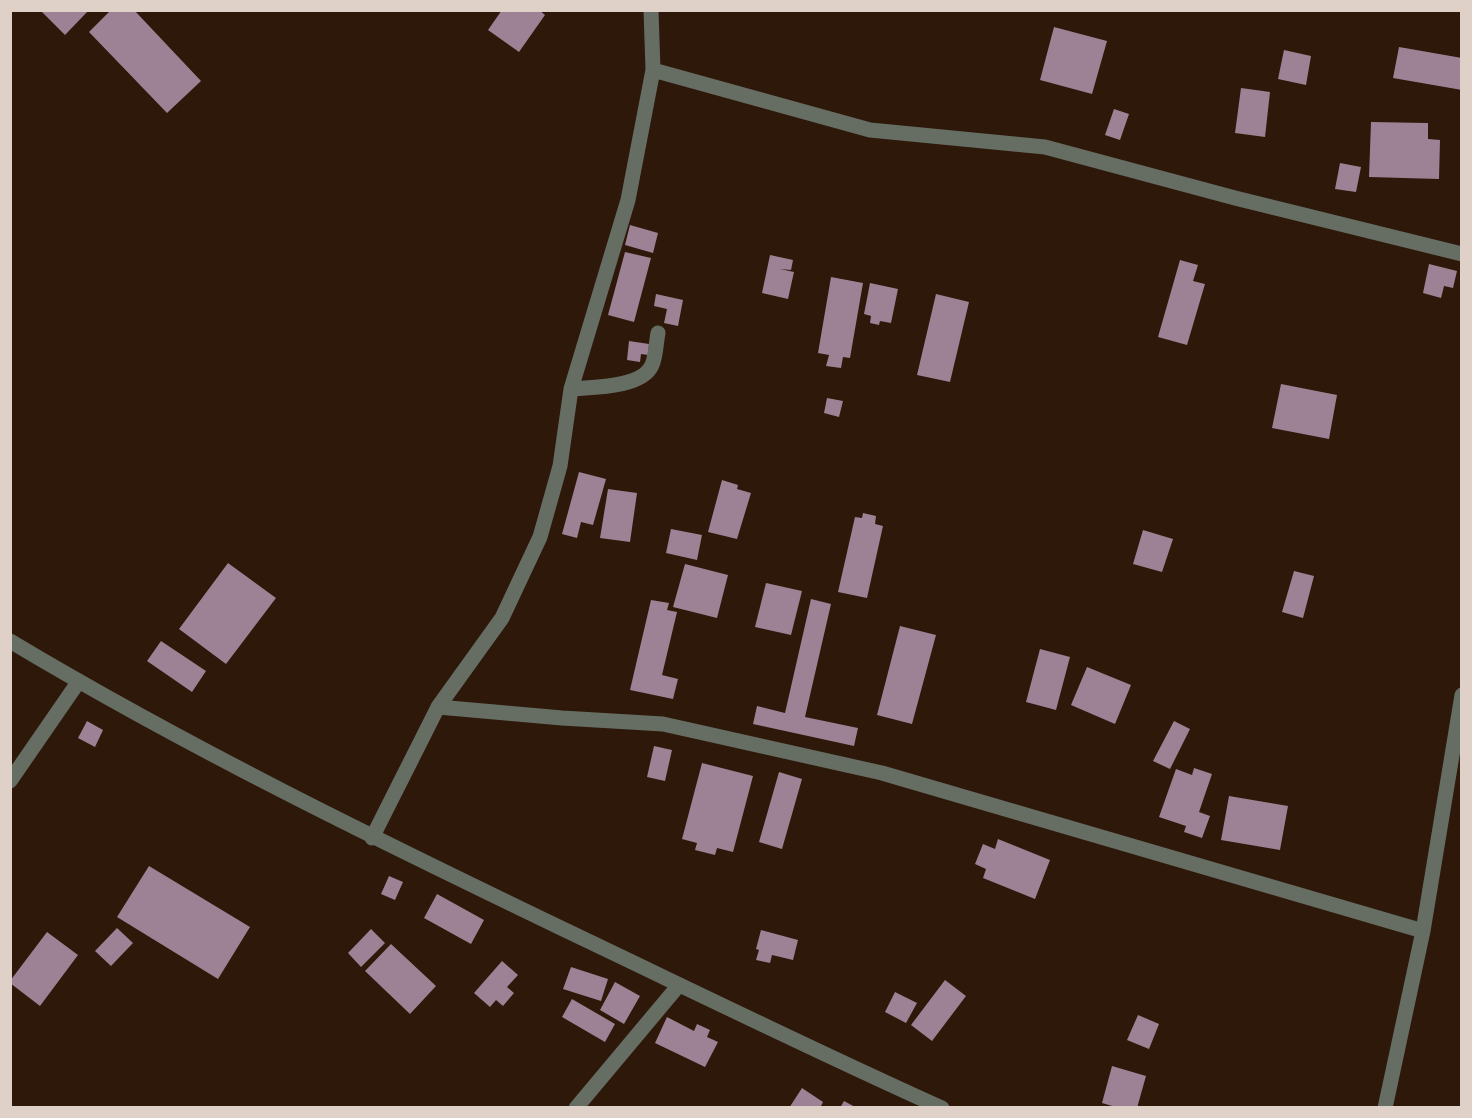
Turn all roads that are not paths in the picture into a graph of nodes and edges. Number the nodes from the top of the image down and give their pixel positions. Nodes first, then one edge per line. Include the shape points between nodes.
1 (650, 11) edge
2 (653, 70) junction
3 (1461, 254) edge
4 (658, 333) dead end
5 (571, 389) junction
6 (10, 641) edge
7 (78, 681) junction
8 (1461, 695) edge
9 (438, 707) junction
10 (10, 781) edge
11 (372, 838) junction
12 (1423, 931) junction
13 (679, 985) junction
14 (576, 1107) edge
15 (942, 1107) edge
16 (1385, 1107) edge

1 - 2 street
2 - 3 street via 870,130 1045,147
2 - 5 street via 628,200
4 - 5 street via 648,372 634,381
5 - 9 street via 560,466 540,537 502,618
6 - 7 street
7 - 10 street
7 - 11 street
8 - 12 street
9 - 11 street
9 - 12 street via 663,724 882,773
11 - 13 street
12 - 16 street
13 - 14 street
13 - 15 street

